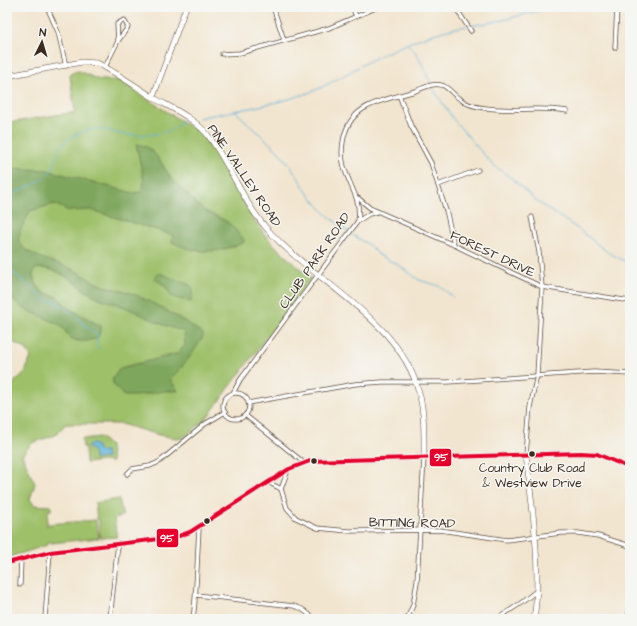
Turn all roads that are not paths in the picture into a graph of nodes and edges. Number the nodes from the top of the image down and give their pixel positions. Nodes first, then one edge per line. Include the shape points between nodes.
1 (47, 7) edge
2 (186, 7) edge
3 (274, 7) edge
4 (352, 7) edge
5 (378, 7) edge
6 (455, 7) edge
7 (617, 7) edge
8 (356, 16) junction
9 (471, 31) dead end
10 (284, 40) junction
11 (118, 42) junction
12 (614, 48) dead end
13 (222, 54) dead end
14 (66, 66) junction
15 (105, 67) junction
16 (7, 76) edge
17 (398, 95) junction
18 (153, 97) junction
19 (567, 110) dead end
20 (478, 170) dead end
21 (438, 185) junction
22 (357, 197) junction
23 (378, 212) junction
24 (532, 217) dead end
25 (358, 220) junction
26 (454, 245) junction
27 (317, 275) junction
28 (542, 287) junction
29 (630, 301) edge
30 (629, 374) edge
31 (537, 375) junction
32 (416, 382) junction
33 (234, 393) junction
34 (248, 403) junction
35 (225, 412) junction
36 (245, 415) junction
37 (526, 455) junction
38 (424, 457) junction
39 (303, 462) junction
40 (630, 468) edge
41 (289, 469) junction
42 (126, 475) dead end
43 (268, 482) junction
44 (281, 489) junction
45 (202, 524) junction
46 (420, 530) junction
47 (534, 536) junction
48 (118, 543) junction
49 (630, 546) edge
50 (50, 552) junction
51 (21, 559) junction
52 (7, 563) edge
53 (20, 586) dead end
54 (535, 592) junction
55 (196, 595) junction
56 (630, 610) edge
57 (45, 619) edge
58 (110, 619) edge
59 (193, 619) edge
60 (314, 619) edge
61 (407, 619) edge
62 (497, 619) edge
63 (534, 619) edge
64 (628, 619) edge

1 - 14 street via 58,32
2 - 18 street
3 - 10 street
4 - 8 street
5 - 8 street
6 - 9 street
7 - 12 street
8 - 10 street via 328,28
10 - 13 street via 240,53
11 - 11 street via 117,24 124,20 128,27
11 - 15 street
14 - 15 street, PINE VALLEY ROAD via 89,62
14 - 16 street, PINE VALLEY ROAD
15 - 18 street, PINE VALLEY ROAD
17 - 19 street, CLUB PARK ROAD via 431,85 440,85 464,102 478,107
17 - 21 street via 431,163
17 - 22 street, CLUB PARK ROAD via 370,105 348,127 343,140 342,157 346,177
18 - 27 street, PINE VALLEY ROAD via 204,131 266,228
20 - 21 street
21 - 26 street
22 - 23 street, FOREST DRIVE via 367,207
22 - 25 street, CLUB PARK ROAD
23 - 25 street
23 - 26 street, FOREST DRIVE
24 - 28 street
25 - 27 street, CLUB PARK ROAD
26 - 28 street, FOREST DRIVE
27 - 32 street, PINE VALLEY ROAD via 386,333 396,344
27 - 33 street, CLUB PARK ROAD via 240,380
28 - 29 street, FOREST DRIVE
28 - 31 street
30 - 31 street via 594,372
31 - 32 street
31 - 37 street via 530,407
32 - 34 street via 355,384
32 - 38 street, PINE VALLEY ROAD via 424,420
33 - 34 street via 241,394
33 - 35 street via 224,401
34 - 36 street
35 - 36 street via 233,418
35 - 42 street via 205,424 159,462 132,470
36 - 39 street
37 - 38 street
37 - 40 street via 597,454
37 - 47 street
38 - 39 street
38 - 46 street
39 - 41 street
41 - 43 street
41 - 44 street
43 - 44 street
43 - 45 street
44 - 46 street, BITTING ROAD via 287,508 294,516 317,528 349,531
45 - 48 street via 176,537
45 - 55 street via 199,529
46 - 47 street, BITTING ROAD via 440,530 507,540
46 - 61 street via 417,582 413,605
47 - 49 street, BITTING ROAD via 578,533
47 - 54 street
48 - 50 street
48 - 58 street
50 - 51 street
50 - 57 street
51 - 52 street
51 - 53 street
54 - 62 street
54 - 63 street
55 - 59 street
55 - 60 street via 294,606 306,611
56 - 64 street

